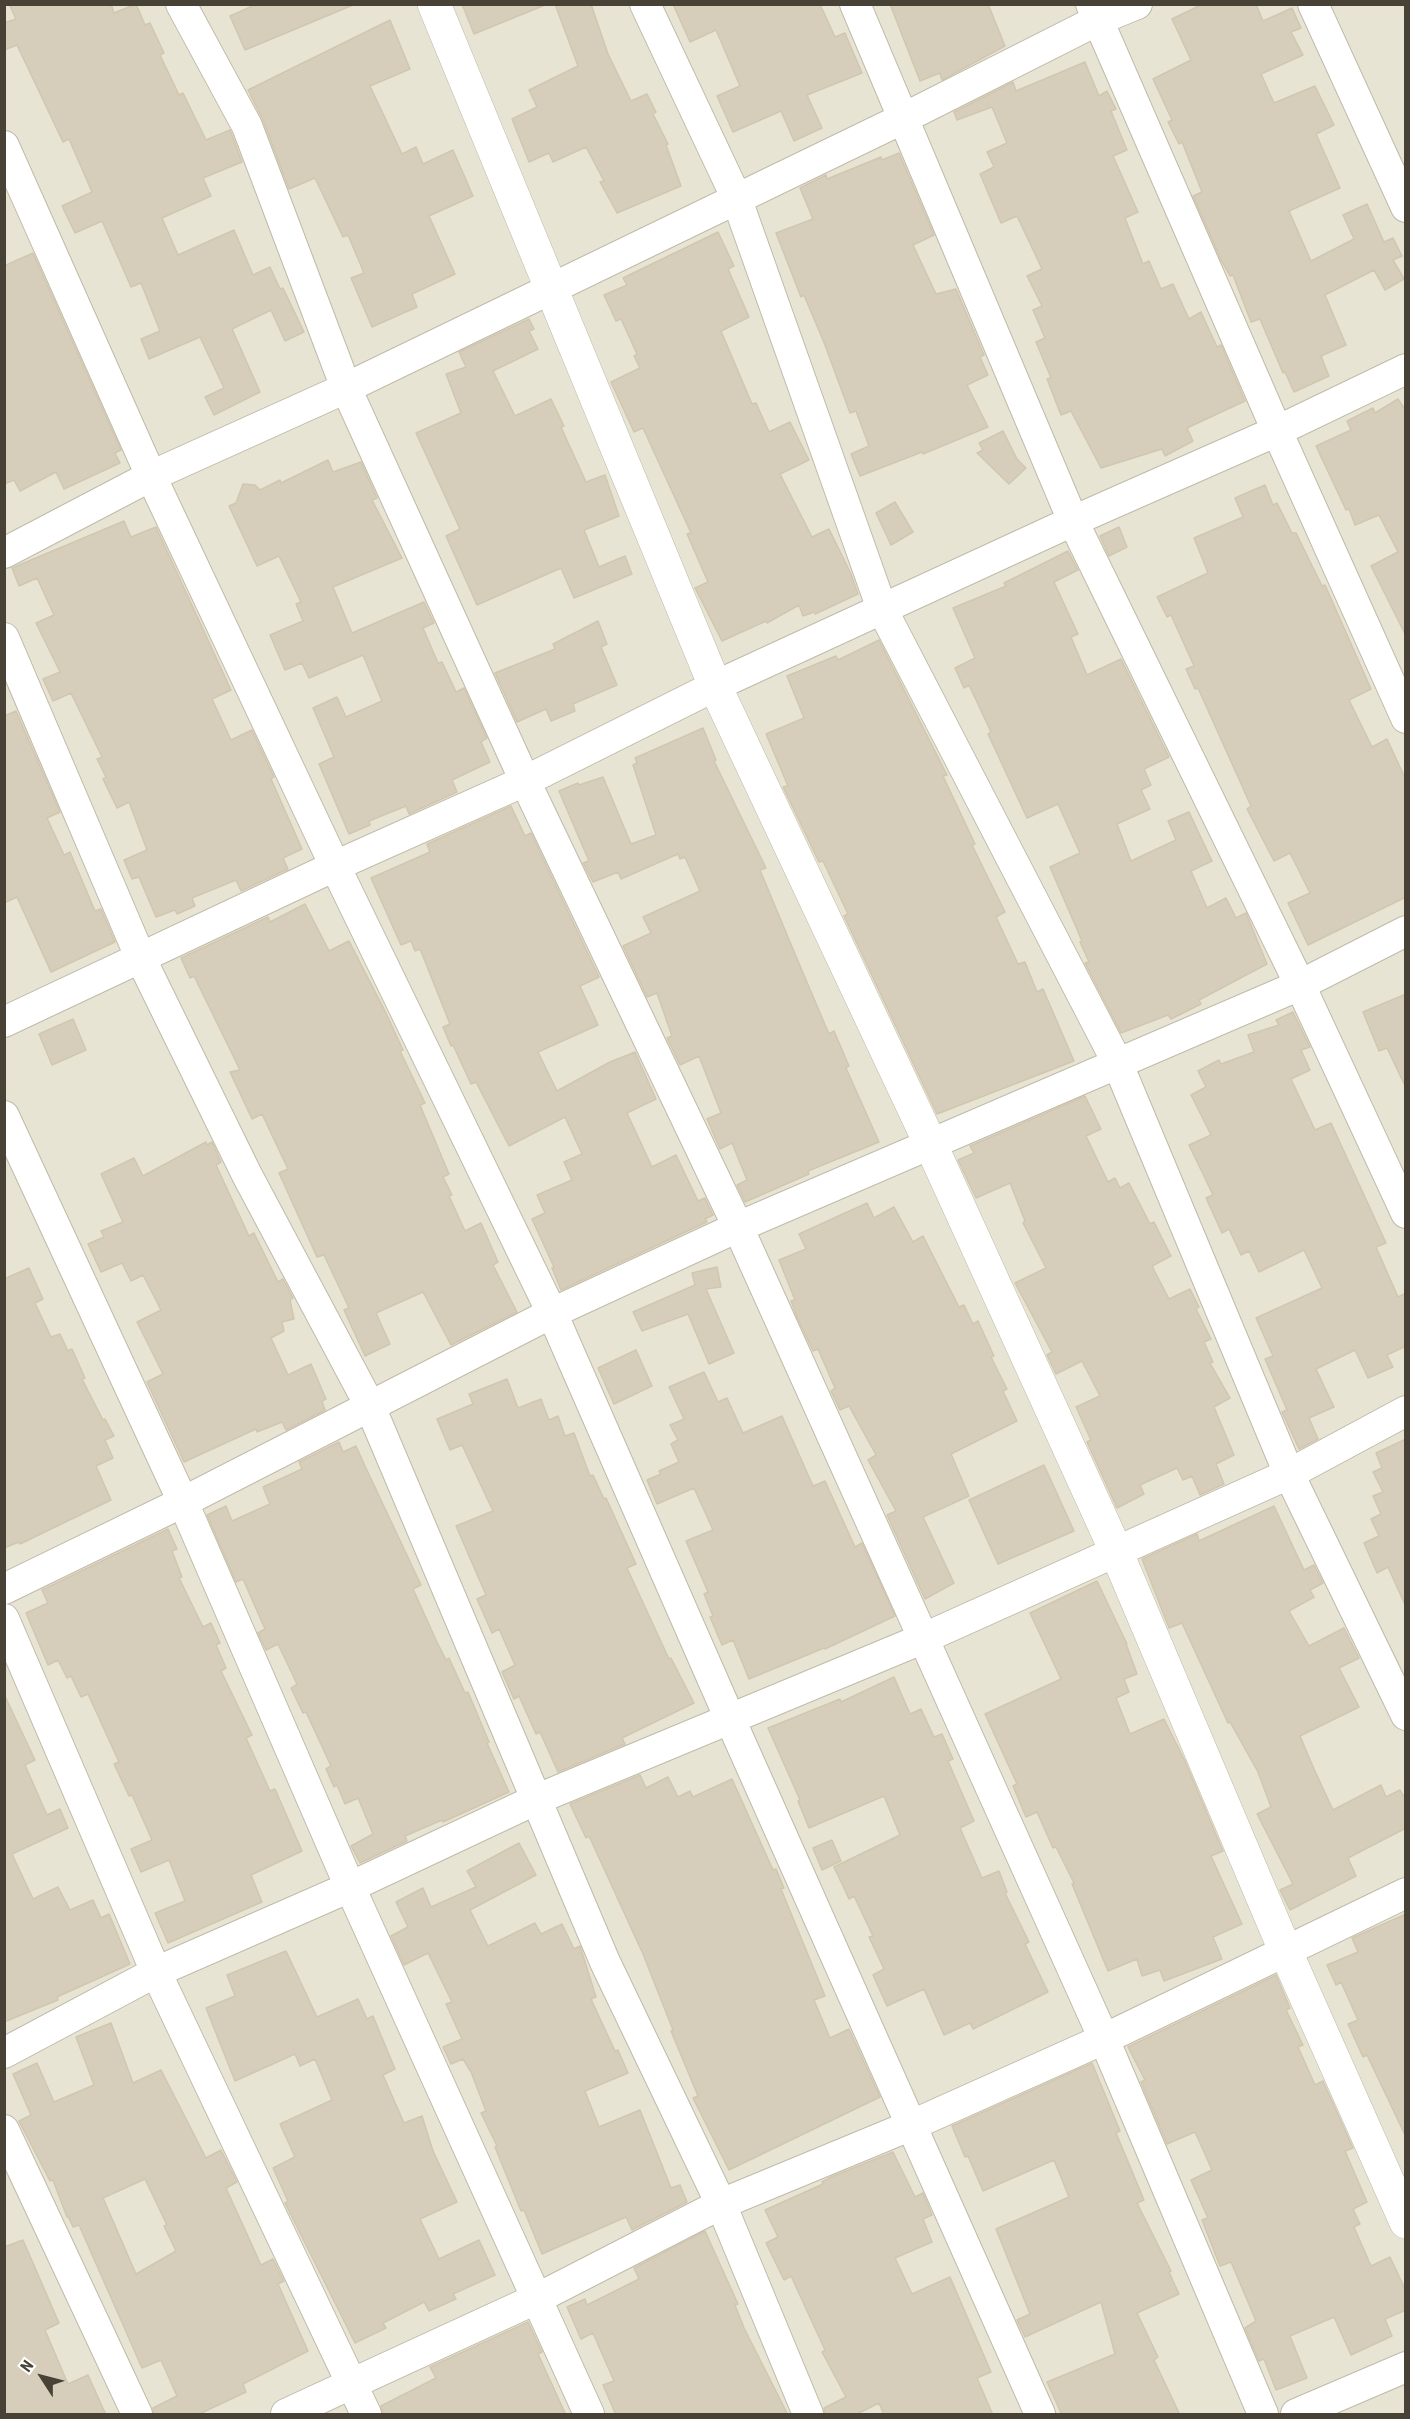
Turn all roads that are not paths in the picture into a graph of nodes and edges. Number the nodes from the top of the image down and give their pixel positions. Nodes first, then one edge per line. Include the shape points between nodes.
1 (181, 4) edge
2 (434, 4) edge
3 (645, 4) edge
4 (855, 4) edge
5 (1137, 4) edge
6 (1313, 4) edge
7 (1094, 12) edge
8 (904, 118) junction
9 (4, 146) edge
10 (736, 197) junction
11 (1406, 207) edge
12 (550, 288) junction
13 (1406, 369) edge
14 (346, 388) junction
15 (1277, 431) junction
16 (151, 476) junction
17 (1073, 520) junction
18 (4, 553) edge
19 (882, 609) junction
20 (4, 638) edge
21 (715, 686) junction
22 (1406, 718) edge
23 (525, 781) junction
24 (335, 866) junction
25 (1406, 931) edge
26 (141, 958) junction
27 (1300, 985) junction
28 (4, 1022) edge
29 (1117, 1062) junction
30 (4, 1116) edge
31 (930, 1143) junction
32 (1406, 1213) edge
33 (738, 1227) junction
34 (552, 1313) junction
35 (369, 1404) junction
36 (1406, 1411) edge
37 (1289, 1474) junction
38 (183, 1502) junction
39 (1116, 1551) junction
40 (4, 1589) edge
41 (4, 1619) edge
42 (922, 1639) junction
43 (1406, 1715) edge
44 (730, 1719) junction
45 (535, 1800) junction
46 (350, 1887) junction
47 (1406, 1893) edge
48 (1285, 1950) junction
49 (156, 1972) junction
50 (1104, 2039) junction
51 (4, 2053) edge
52 (912, 2125) junction
53 (4, 2130) edge
54 (721, 2204) junction
55 (1406, 2222) edge
56 (538, 2298) junction
57 (1406, 2367) edge
58 (353, 2383) junction
59 (137, 2415) edge
60 (286, 2415) edge
61 (366, 2415) edge
62 (589, 2415) edge
63 (808, 2415) edge
64 (1040, 2415) edge
65 (1263, 2415) edge
66 (1296, 2415) edge

1 - 14 street via 247,126
2 - 12 street
3 - 10 street
4 - 8 street
5 - 7 street
6 - 11 street
7 - 8 street
7 - 15 street
8 - 10 street
8 - 17 street
9 - 16 street
10 - 12 street
10 - 19 street
12 - 14 street
12 - 21 street
13 - 15 street
14 - 16 street
14 - 23 street
15 - 17 street
15 - 22 street
16 - 18 street
16 - 24 street
17 - 19 street
17 - 27 street
19 - 21 street
19 - 29 street
20 - 26 street
21 - 23 street
21 - 31 street
23 - 24 street
23 - 33 street
24 - 26 street
24 - 34 street
25 - 27 street
26 - 28 street
26 - 35 street via 247,1175
27 - 29 street
27 - 32 street
29 - 31 street
29 - 37 street
30 - 38 street
31 - 33 street
31 - 39 street
33 - 34 street
33 - 42 street
34 - 35 street
34 - 44 street
35 - 38 street
35 - 45 street
36 - 37 street
37 - 39 street
37 - 43 street
38 - 40 street
38 - 46 street
39 - 42 street
39 - 48 street
41 - 49 street
42 - 44 street
42 - 50 street
44 - 45 street
44 - 52 street
45 - 46 street
45 - 54 street via 605,1962
46 - 49 street
46 - 56 street
47 - 48 street
48 - 50 street
48 - 55 street
49 - 51 street
49 - 58 street
50 - 52 street
50 - 65 street
52 - 54 street
52 - 64 street
53 - 59 street
54 - 56 street
54 - 63 street
56 - 58 street
56 - 62 street
57 - 66 street
58 - 60 street
58 - 61 street

